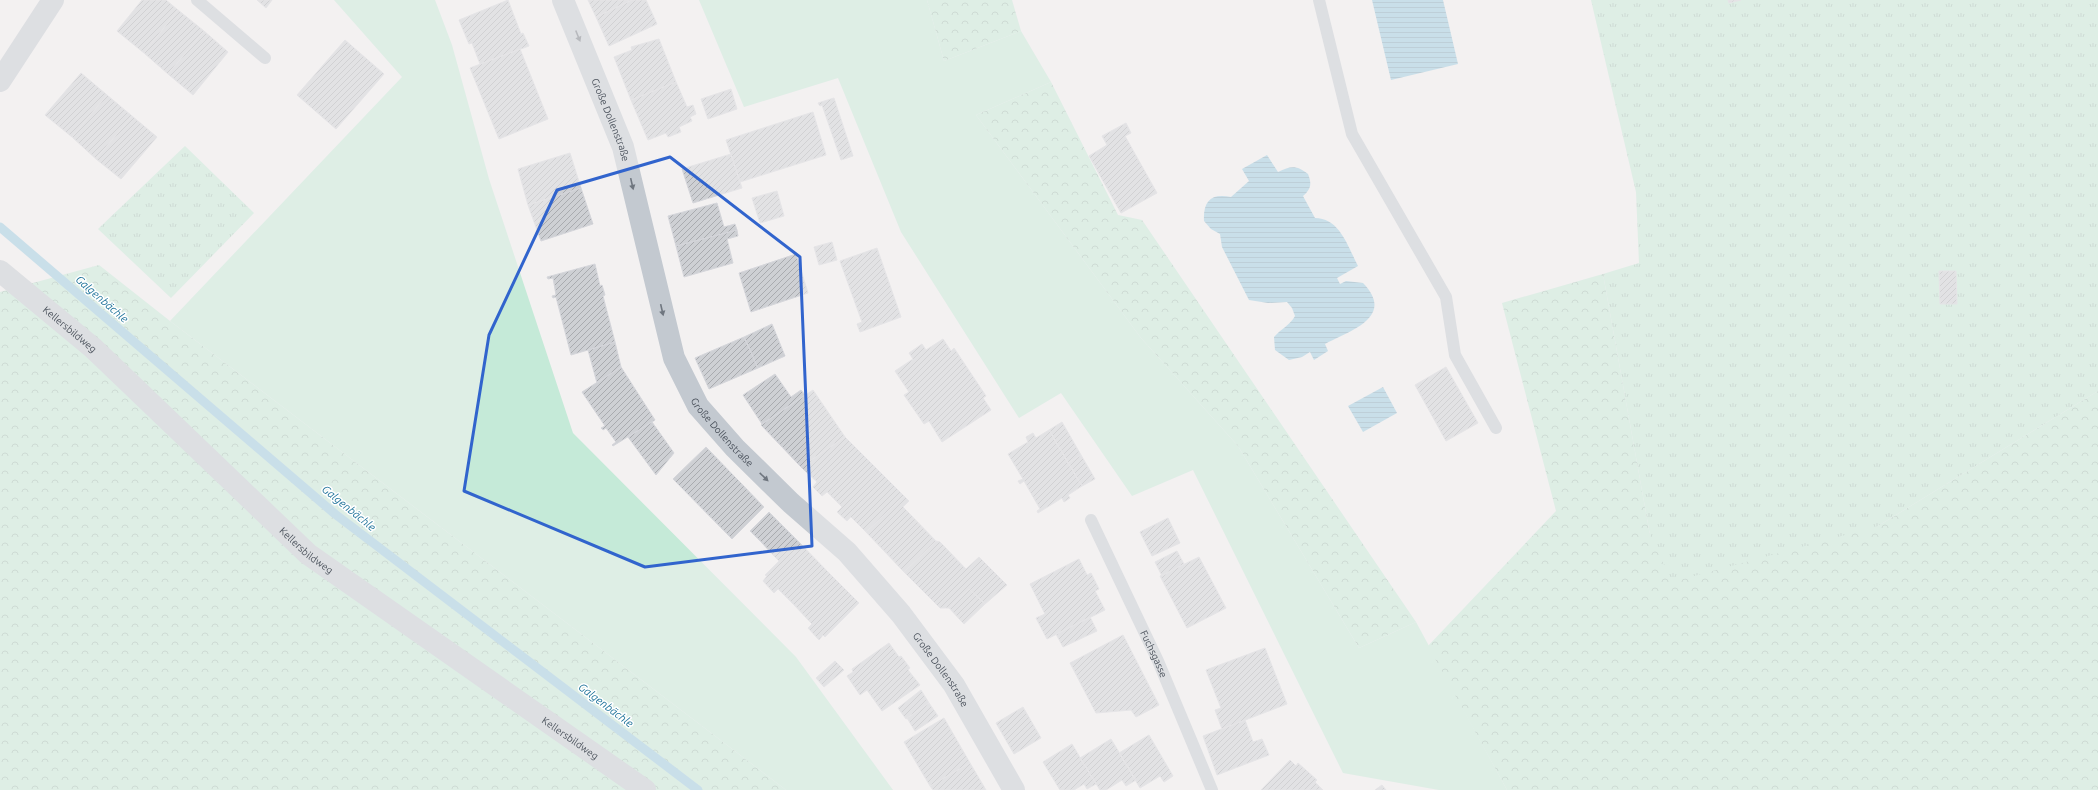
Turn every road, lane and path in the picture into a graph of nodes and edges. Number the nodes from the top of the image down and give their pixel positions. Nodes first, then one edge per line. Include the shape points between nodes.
1 (54, 0) edge
2 (197, 0) edge
3 (563, 0) edge
4 (1320, 0) edge
5 (265, 58) dead end
6 (0, 82) edge
7 (0, 271) edge
8 (1496, 428) dead end
9 (1090, 520) dead end
10 (645, 790) edge
11 (1014, 790) edge
12 (1212, 790) edge

1 - 6 street
2 - 5 lane
3 -> 11 street, Große Dollenstraße via 624,147 674,358 698,406 746,459 847,552 901,614 954,685
4 - 8 lane via 1352,134 1446,297 1455,355
7 - 10 street, Kellersbildweg via 93,348 308,554
9 - 12 lane, Fuchsgasse via 1158,661

